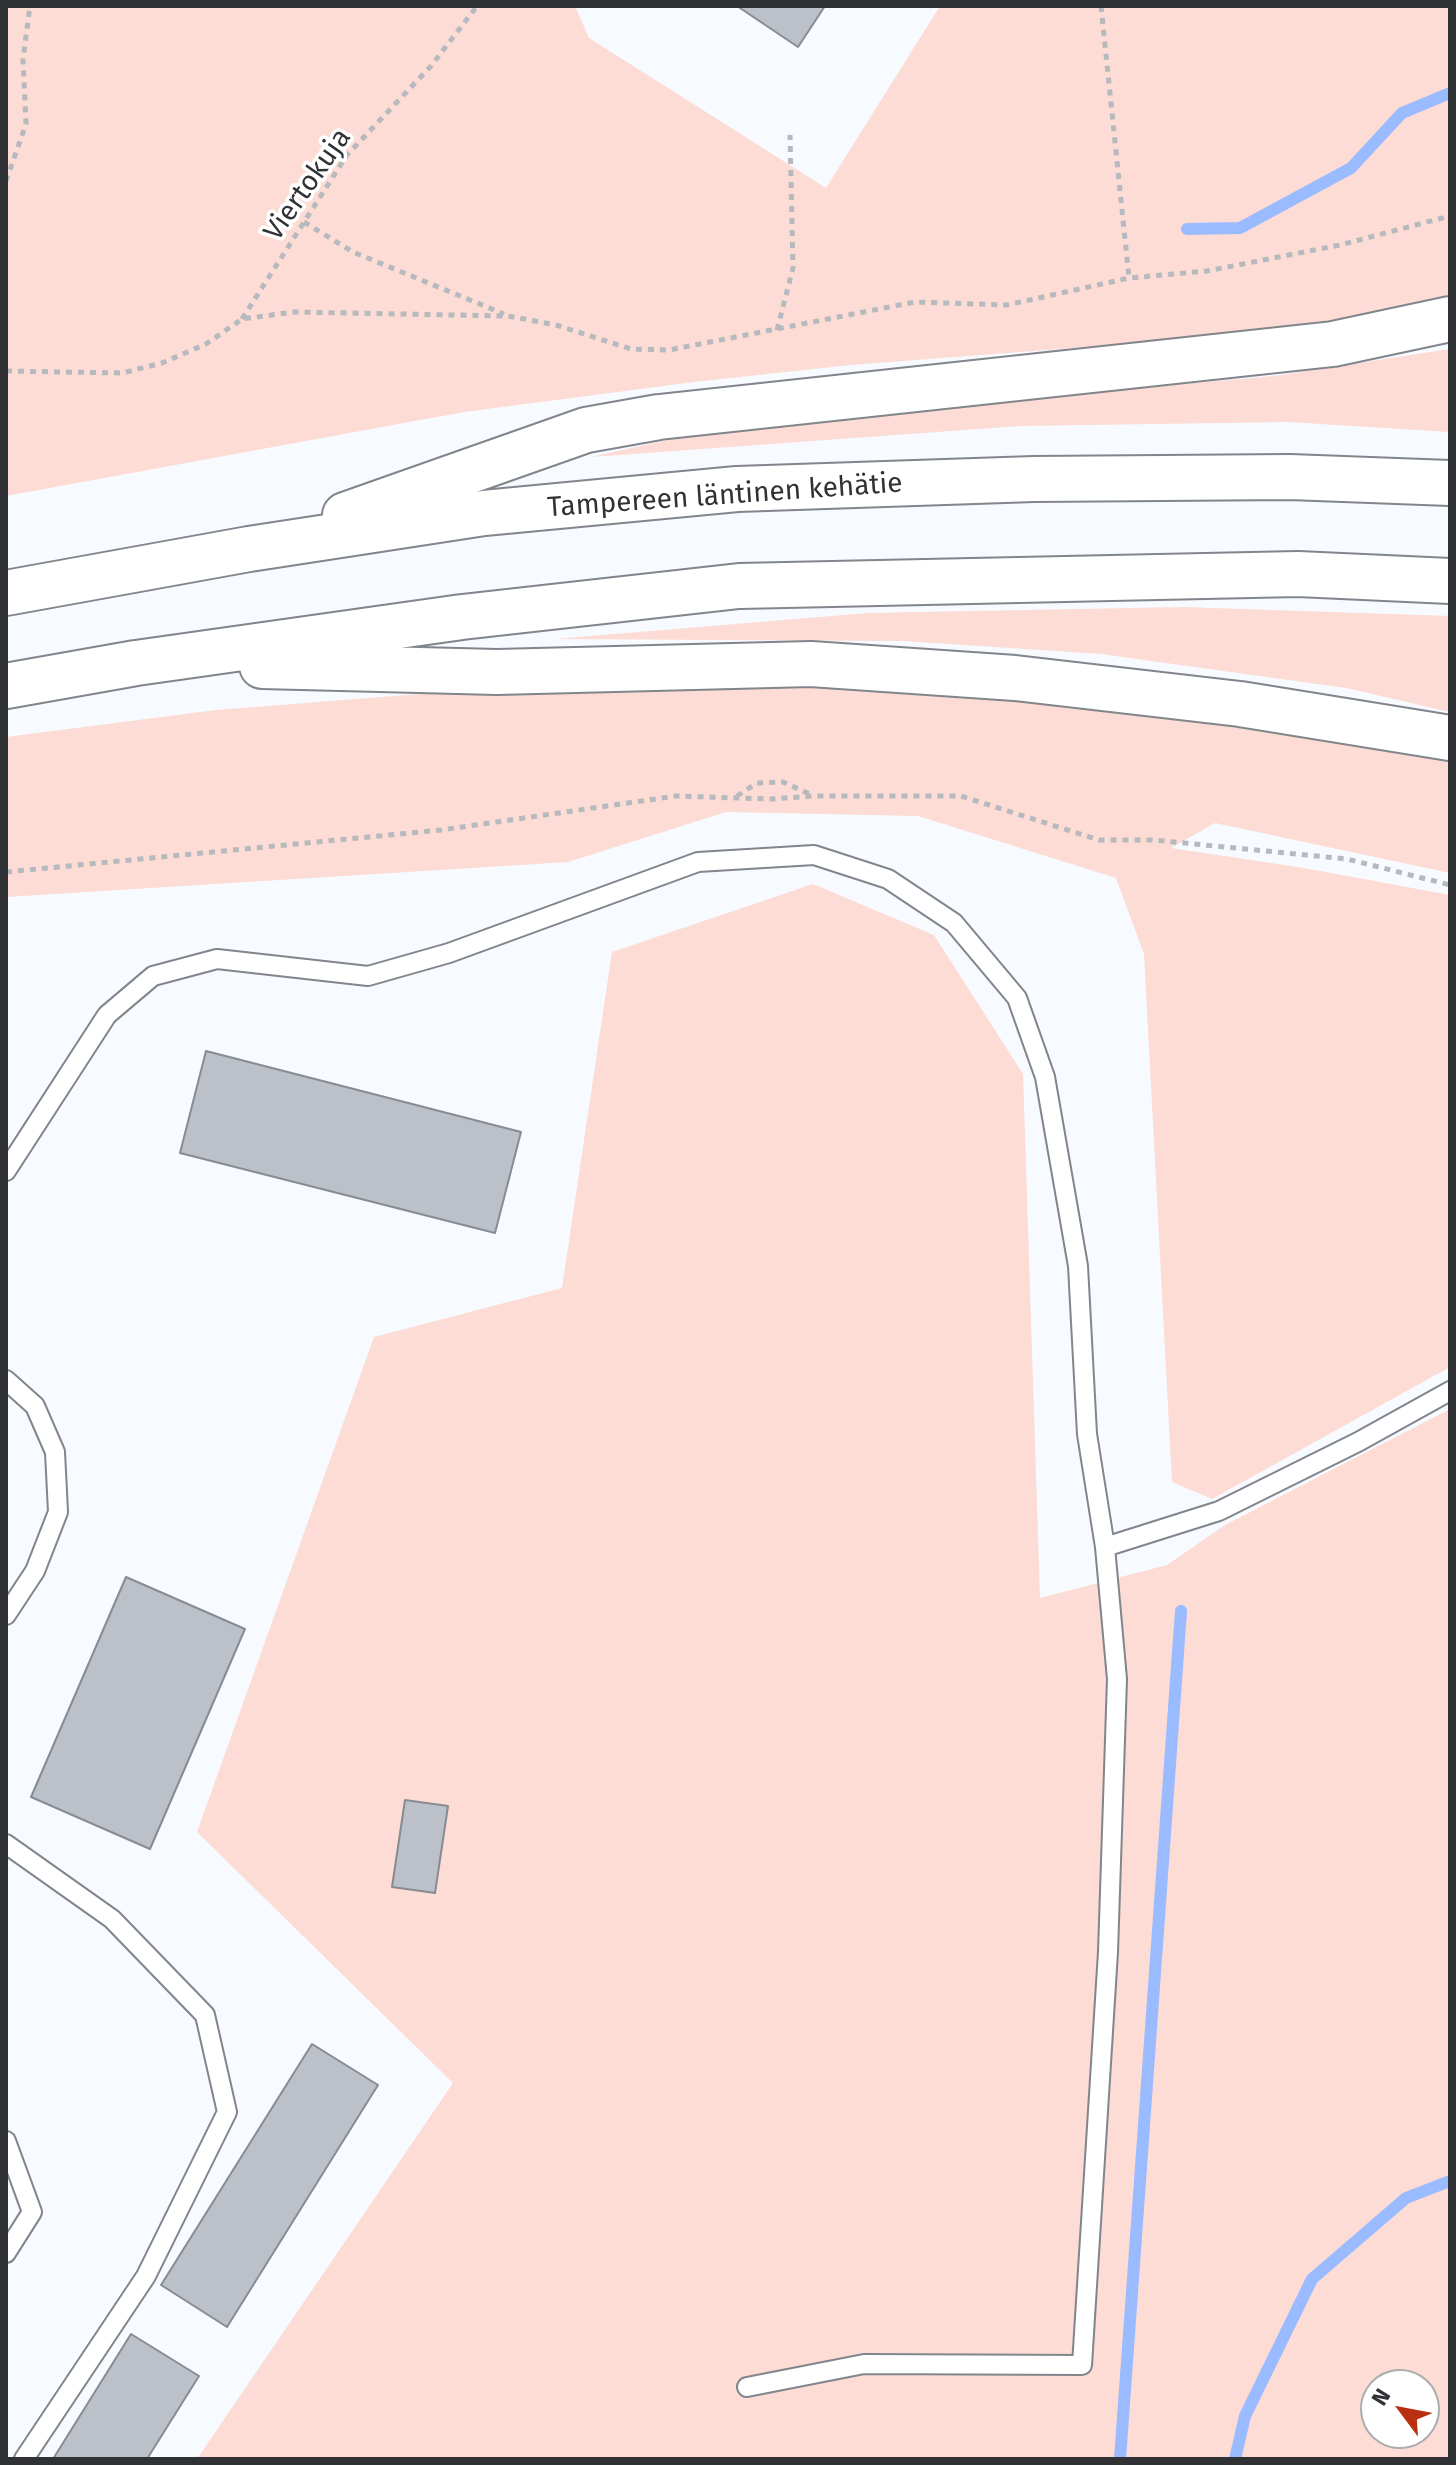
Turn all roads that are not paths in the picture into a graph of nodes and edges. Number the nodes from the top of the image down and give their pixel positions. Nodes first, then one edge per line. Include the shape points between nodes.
1 (1450, 319) edge
2 (1450, 483) edge
3 (249, 549) junction
4 (1450, 581) edge
5 (6, 593) edge
6 (136, 663) junction
7 (6, 686) edge
8 (1450, 738) edge
9 (6, 1171) edge
10 (6, 1380) edge
11 (1450, 1391) edge
12 (1105, 1547) junction
13 (6, 1615) edge
14 (6, 1844) edge
15 (6, 2141) edge
16 (6, 2253) edge
17 (747, 2387) dead end
18 (24, 2459) edge

1 - 3 highway via 1333,344 659,417 586,430
2 - 3 highway, Tampereen läntinen kehätie via 1290,477 1034,479 737,489 484,513
3 - 5 highway, Tampereen läntinen kehätie
4 - 6 highway via 1298,574 739,586 462,617
6 - 7 highway
6 - 8 highway via 497,672 811,664 1015,678 1240,704
9 - 12 lane via 107,1015 153,976 217,959 368,976 449,953 698,862 814,855 888,879 954,923 1017,998 1045,1077 1078,1266 1087,1434
10 - 13 lane via 35,1406 55,1452 58,1512 35,1571
11 - 12 lane via 1219,1511
12 - 17 lane via 1117,1694 1108,1952 1082,2365 864,2364
14 - 18 lane via 112,1919 205,2015 227,2112 146,2276
15 - 16 lane via 32,2212

